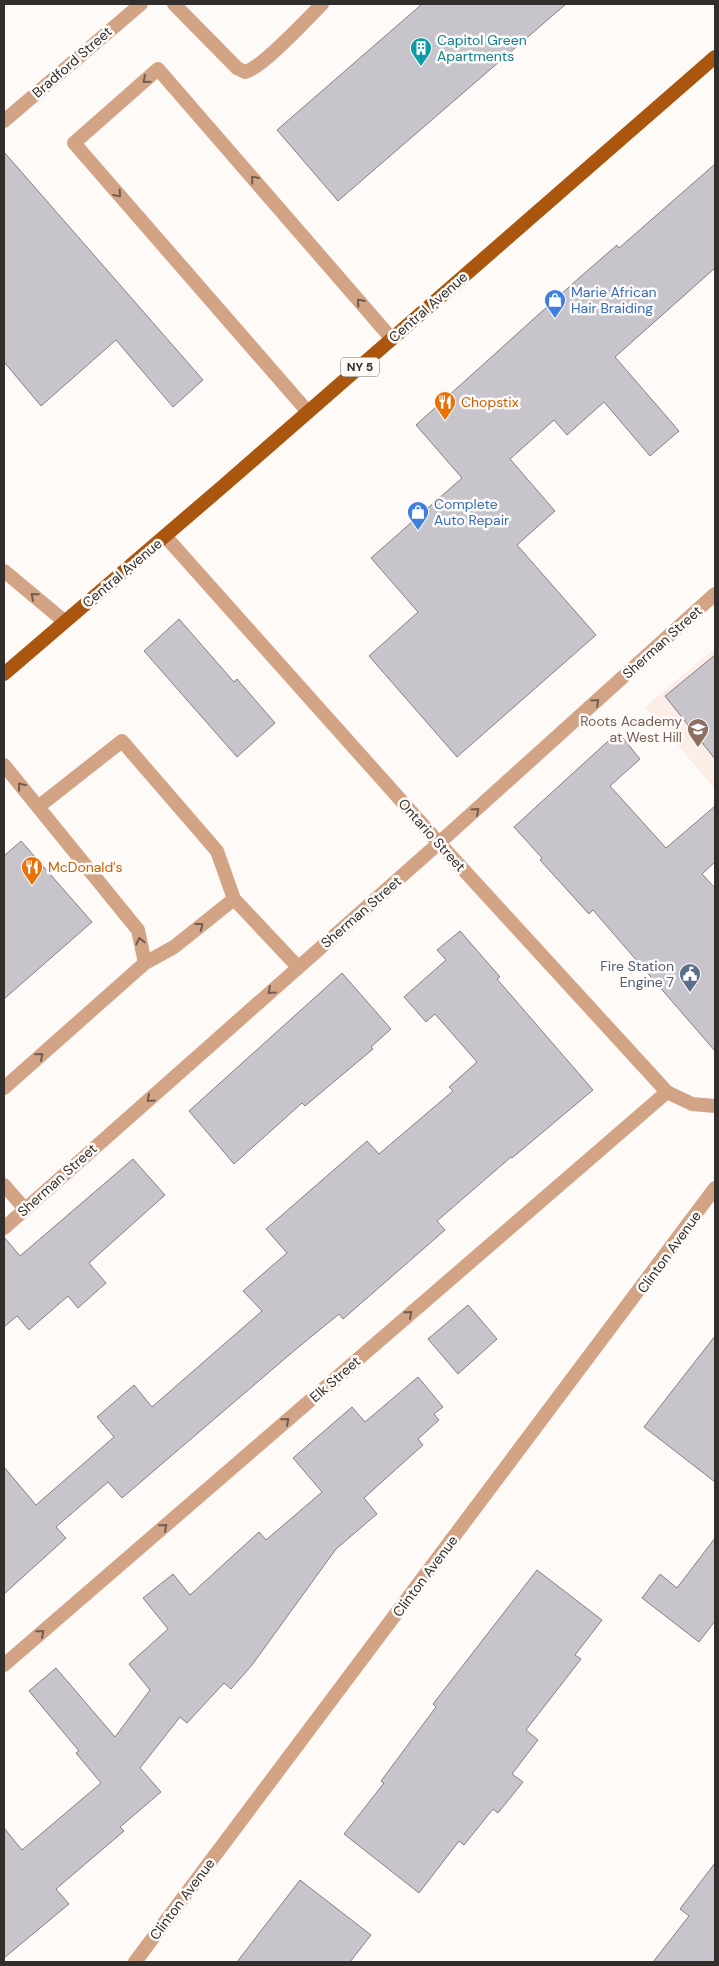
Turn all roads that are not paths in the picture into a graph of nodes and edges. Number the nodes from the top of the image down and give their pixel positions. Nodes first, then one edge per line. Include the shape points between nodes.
1 (140, 4) edge
2 (174, 4) edge
3 (322, 4) edge
4 (715, 57) edge
5 (4, 121) edge
6 (392, 339) junction
7 (308, 412) junction
8 (165, 536) junction
9 (4, 570) edge
10 (715, 594) edge
11 (64, 621) junction
12 (4, 674) edge
13 (4, 765) edge
14 (38, 807) junction
15 (439, 843) junction
16 (234, 899) junction
17 (145, 964) junction
18 (298, 967) junction
19 (4, 1088) edge
20 (667, 1092) junction
21 (715, 1106) edge
22 (4, 1185) edge
23 (715, 1188) edge
24 (25, 1208) junction
25 (4, 1228) edge
26 (4, 1665) edge
27 (134, 1962) edge

1 - 5 street, Bradford Street
2 - 3 street via 237,68 245,72 289,38
4 - 6 main road, Central Avenue / NY 5
6 - 7 main road, Central Avenue / NY 5
6 -> 7 street via 158,69 74,143
7 - 8 main road, Central Avenue / NY 5
8 - 11 main road, Central Avenue / NY 5
8 - 15 street, Ontario Street
11 -> 9 street
15 -> 10 street, Sherman Street
11 - 12 main road, Central Avenue / NY 5
14 -> 13 street
14 - 16 street via 122,741 217,851
17 -> 14 street via 138,930
15 - 18 street, Sherman Street
15 - 20 street, Ontario Street
17 -> 16 street via 174,946
16 - 18 street
19 -> 17 street
18 -> 24 street, Sherman Street
20 - 21 street, Ontario Street via 692,1104
26 -> 20 street, Elk Street
22 - 24 street
23 - 27 street, Clinton Avenue
24 - 25 street, Sherman Street

